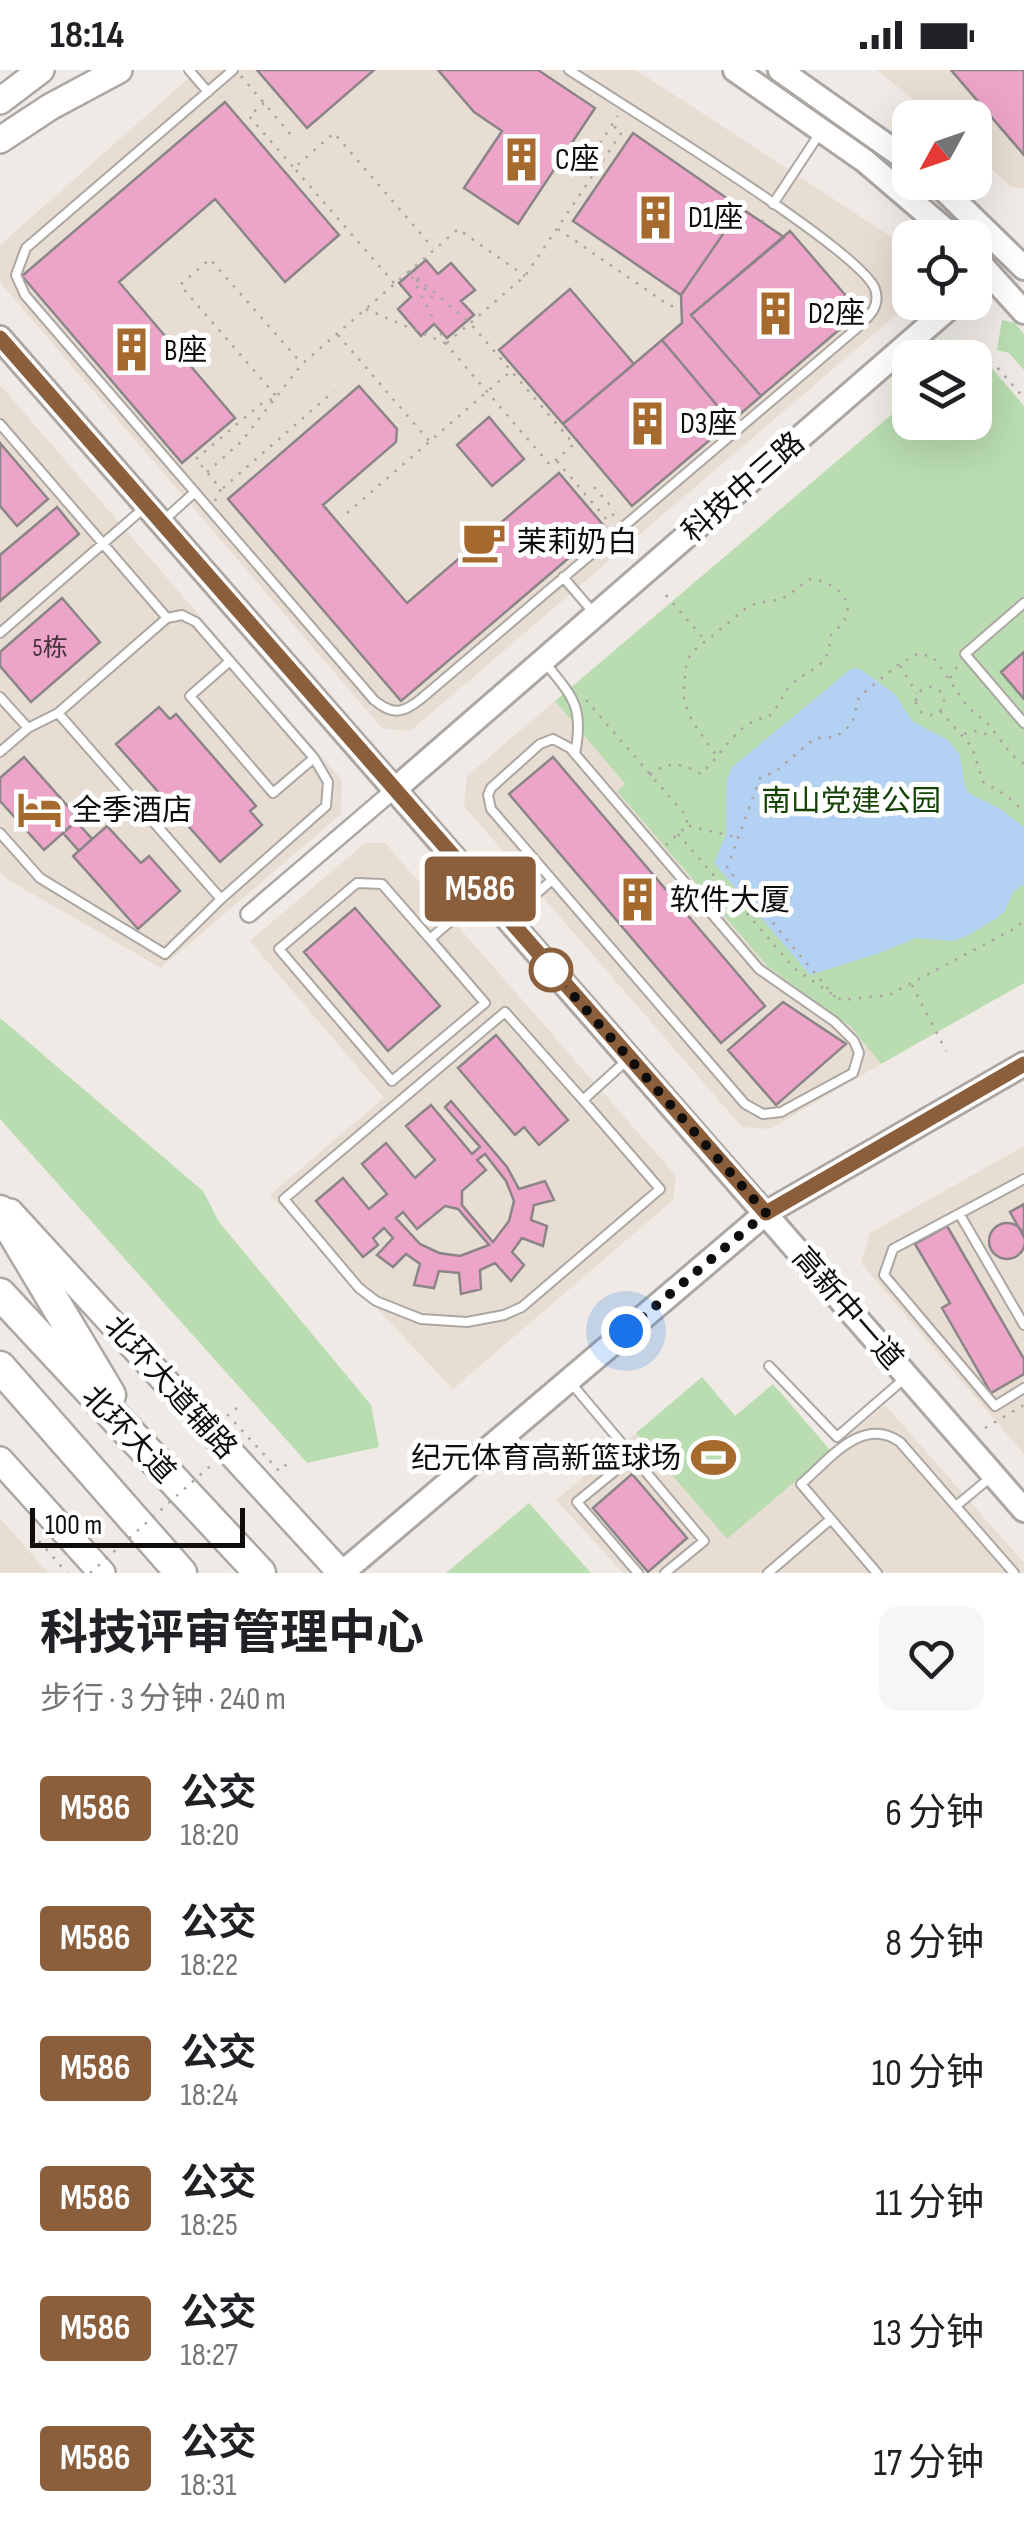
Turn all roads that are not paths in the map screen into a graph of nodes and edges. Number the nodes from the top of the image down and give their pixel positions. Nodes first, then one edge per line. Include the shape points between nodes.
1 (41, 70) edge
2 (119, 70) edge
3 (189, 70) edge
4 (235, 70) edge
5 (570, 70) edge
6 (734, 70) edge
7 (780, 70) edge
8 (208, 92) junction
9 (0, 102) edge
10 (822, 130) junction
11 (0, 140) edge
12 (892, 149) edge
13 (957, 200) edge
14 (773, 204) junction
15 (936, 220) edge
16 (1020, 255) edge
17 (992, 267) edge
18 (992, 283) edge
19 (1024, 312) edge
20 (935, 320) edge
21 (0, 338) edge
22 (0, 424) edge
23 (195, 492) junction
24 (153, 514) junction
25 (102, 544) junction
26 (563, 577) junction
27 (1024, 603) edge
28 (596, 615) junction
29 (166, 618) junction
30 (0, 633) edge
31 (230, 661) junction
32 (543, 661) junction
33 (0, 696) edge
34 (58, 713) junction
35 (1024, 722) edge
36 (28, 728) junction
37 (0, 752) edge
38 (575, 754) junction
39 (314, 758) junction
40 (394, 790) junction
41 (0, 833) edge
42 (552, 880) junction
43 (484, 893) junction
44 (221, 900) junction
45 (249, 914) dead end
46 (507, 919) junction
47 (430, 939) junction
48 (629, 1060) junction
49 (1024, 1064) edge
50 (583, 1100) junction
51 (1024, 1179) edge
52 (0, 1200) edge
53 (0, 1212) edge
54 (766, 1213) junction
55 (960, 1215) junction
56 (0, 1294) edge
57 (1024, 1324) edge
58 (769, 1366) dead end
59 (0, 1367) edge
60 (908, 1376) junction
61 (568, 1380) junction
62 (1024, 1388) edge
63 (632, 1456) junction
64 (0, 1460) edge
65 (153, 1461) junction
66 (993, 1474) junction
67 (956, 1506) junction
68 (1024, 1510) edge
69 (831, 1519) junction
70 (259, 1571) edge
71 (102, 1573) edge
72 (182, 1573) edge
73 (342, 1573) edge
74 (638, 1573) edge
75 (664, 1573) edge
76 (768, 1573) edge
77 (877, 1573) edge
78 (1014, 1573) edge

1 - 9 main road
2 - 11 main road
3 - 8 lane
4 - 8 lane
5 - 14 lane
6 - 10 street
7 - 12 street
8 - 23 lane via 26,248 16,275 25,295
10 - 14 lane
10 - 15 street
13 - 16 street
14 - 26 lane via 865,274 877,293 874,311
16 - 17 street
18 - 19 street
20 - 28 street, 科技中三路
21 - 24 street, 高新中一道
22 - 25 lane
23 - 24 lane
23 - 26 lane via 374,700 392,712 422,698
24 - 25 lane
24 - 40 street, 高新中一道
25 - 29 lane
25 - 30 lane
26 - 28 lane
27 - 35 lane via 965,654
28 - 32 street, 科技中三路
29 - 31 lane via 190,618
29 - 34 lane
31 - 39 lane
31 - 39 lane via 190,696 274,793
32 - 38 lane via 576,703
32 - 40 street, 科技中三路
33 - 36 lane
34 - 36 lane
34 - 44 lane
36 - 37 lane
38 - 42 lane via 562,742 546,741 488,795 495,815
38 - 42 lane via 759,969 854,1041 858,1060 848,1077 781,1112 752,1111
39 - 44 lane via 328,782 326,806
40 - 43 street, 高新中一道
40 - 45 street
41 - 44 lane via 40,878 166,954
42 - 46 lane
43 - 46 street, 高新中一道
43 - 47 lane
46 - 48 street, 高新中一道
47 - 47 lane via 485,1003 392,1081 278,949 357,883 382,884
48 - 50 lane
48 - 54 street, 高新中一道
49 - 54 street
50 - 50 lane via 505,1012 284,1200 376,1300 421,1319 504,1316 538,1296 660,1188
51 - 55 lane
52 - 73 main road, 北环大道辅路
53 - 65 highway
54 - 60 street, 高新中一道
54 - 61 street
55 - 57 lane
55 - 62 lane via 893,1249 884,1275 994,1406
56 - 65 highway, 北环大道
58 - 60 lane via 837,1437
59 - 72 highway, 北环大道
60 - 66 street, 高新中一道
61 - 63 lane
61 - 73 street
63 - 74 lane via 577,1502
63 - 75 lane via 704,1541
64 - 71 main road
65 - 70 highway, 北环大道
66 - 67 lane
66 - 68 street, 高新中一道
67 - 69 lane via 900,1442 872,1432 854,1438 801,1484
67 - 78 lane
69 - 76 lane
69 - 77 lane

